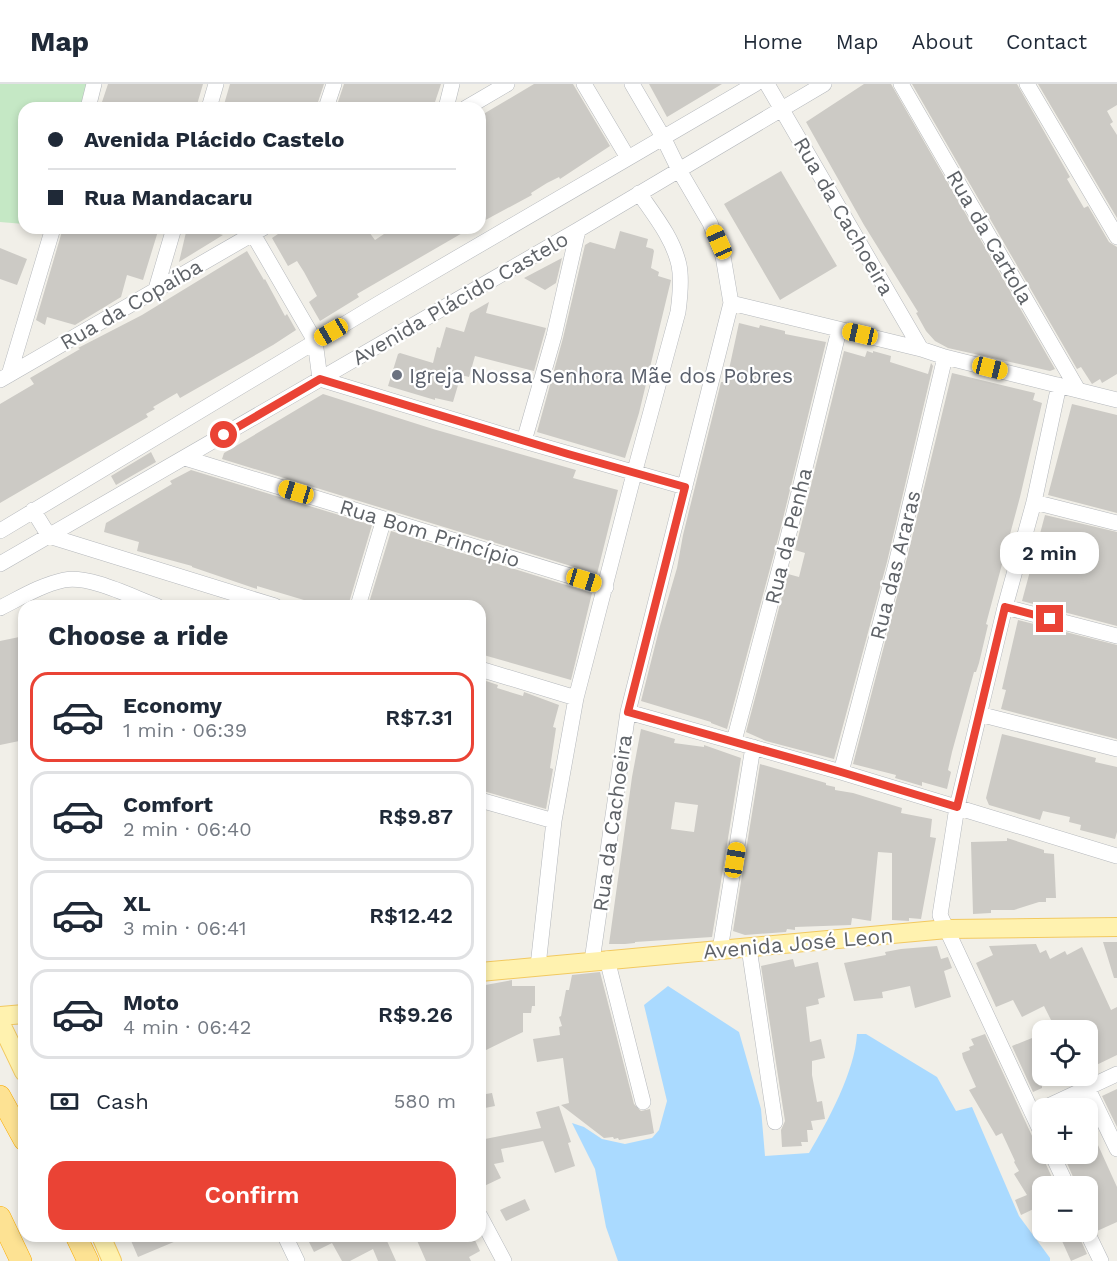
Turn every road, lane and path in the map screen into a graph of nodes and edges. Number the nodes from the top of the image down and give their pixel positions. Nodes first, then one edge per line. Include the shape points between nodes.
1 (94, 84) edge
2 (216, 84) edge
3 (334, 84) edge
4 (452, 84) edge
5 (507, 84) edge
6 (584, 84) edge
7 (632, 84) edge
8 (754, 84) edge
9 (767, 84) edge
10 (824, 84) edge
11 (901, 84) edge
12 (1027, 84) edge
13 (90, 102) edge
14 (211, 102) edge
15 (328, 102) edge
16 (448, 102) edge
17 (476, 102) edge
18 (782, 108) junction
19 (659, 139) junction
20 (631, 156) junction
21 (675, 172) junction
22 (644, 190) junction
23 (578, 230) junction
24 (51, 234) edge
25 (172, 234) edge
26 (253, 234) edge
27 (260, 234) edge
28 (1117, 237) edge
29 (156, 289) junction
30 (731, 303) junction
31 (839, 330) junction
32 (315, 341) junction
33 (921, 349) junction
34 (945, 357) junction
35 (4, 378) edge
36 (320, 379) junction
37 (1059, 385) junction
38 (1078, 390) junction
39 (1114, 397) edge
40 (524, 441) junction
41 (185, 458) junction
42 (634, 474) junction
43 (681, 486) junction
44 (1034, 502) junction
45 (33, 510) junction
46 (384, 519) junction
47 (1117, 523) edge
48 (0, 531) edge
49 (49, 536) junction
50 (0, 564) edge
51 (606, 587) junction
52 (18, 600) edge
53 (18, 600) edge
54 (140, 600) edge
55 (234, 600) edge
56 (360, 600) edge
57 (1005, 607) junction
58 (0, 609) edge
59 (1117, 636) edge
60 (486, 671) edge
61 (576, 698) junction
62 (628, 712) junction
63 (979, 714) junction
64 (734, 741) junction
65 (753, 747) junction
66 (1117, 749) edge
67 (841, 772) junction
68 (486, 802) edge
69 (957, 807) junction
70 (554, 821) junction
71 (1117, 856) edge
72 (1117, 927) edge
73 (947, 929) junction
74 (749, 948) junction
75 (720, 950) junction
76 (592, 961) junction
77 (544, 965) junction
78 (486, 971) edge
79 (18, 1014) edge
80 (0, 1016) edge
81 (0, 1022) edge
82 (18, 1060) edge
83 (1117, 1074) edge
84 (1087, 1088) junction
85 (0, 1096) edge
86 (1034, 1098) edge
87 (1066, 1098) edge
88 (643, 1102) dead end
89 (775, 1122) dead end
90 (18, 1129) edge
91 (1117, 1149) edge
92 (0, 1217) edge
93 (486, 1227) edge
94 (79, 1242) edge
95 (104, 1242) edge
96 (288, 1242) edge
97 (1092, 1242) edge
98 (21, 1261) edge
99 (88, 1261) edge
100 (112, 1261) edge
101 (297, 1261) edge
102 (504, 1261) edge
103 (1101, 1261) edge

1 - 13 street
2 - 14 street
3 - 15 street
4 - 16 street
5 - 17 street
6 - 20 street
7 - 19 street, Rua da Cachoeira
8 - 19 street, Avenida Plácido Castelo
9 - 18 street, Rua da Cachoeira
10 - 18 street, Avenida Plácido Castelo
11 - 38 street, Rua da Cartola
12 - 28 street
18 - 21 street, Avenida Plácido Castelo
18 - 33 street, Rua da Cachoeira
19 - 20 street, Avenida Plácido Castelo
19 - 21 street, Rua da Cachoeira
20 - 32 street, Avenida Plácido Castelo
21 - 22 street, Avenida Plácido Castelo
21 - 30 street, Rua da Cachoeira via 719,242
22 - 23 street, Avenida Plácido Castelo
22 - 42 street via 672,245 681,288
23 - 36 street, Avenida Plácido Castelo
23 - 40 street via 554,336
24 - 35 street
25 - 29 street
26 - 29 street, Rua da Copaíba
27 - 32 street
29 - 35 street, Rua da Copaíba
30 - 31 street
30 - 43 street, Rua da Cachoeira
31 - 33 street
31 - 64 street, Rua da Penha
32 - 36 street
32 - 45 street, Avenida Plácido Castelo
33 - 34 street
34 - 37 street
34 - 67 street, Rua das Araras
36 - 40 street
36 - 41 street, Avenida Plácido Castelo
37 - 38 street
37 - 44 street
38 - 39 street
40 - 42 street
41 - 46 street, Rua Bom Princípio
41 - 49 street, Avenida Plácido Castelo
42 - 43 street
42 - 51 street
43 - 62 street, Rua da Cachoeira
44 - 47 street
44 - 57 street
45 - 48 street, Avenida Plácido Castelo
45 - 49 street
46 - 51 street, Rua Bom Princípio
46 - 56 street
49 - 50 street, Avenida Plácido Castelo
49 - 55 street
51 - 61 street
52 - 58 street
53 - 54 street via 64,580 93,583
57 - 59 street
57 - 63 street
60 - 61 street
61 - 70 street
62 - 64 street
62 - 76 street, Rua da Cachoeira
63 - 66 street
63 - 69 street
64 - 65 street
65 - 67 street
65 - 75 street
67 - 69 street
68 - 70 street
69 - 71 street
69 - 73 street via 940,915
70 - 77 street
72 - 73 main road, Avenida José Leon
73 - 74 main road, Avenida José Leon
73 - 86 street
74 - 75 main road, Avenida José Leon
74 - 89 street
75 - 76 main road, Avenida José Leon
76 - 77 main road, Avenida José Leon
76 - 88 street
77 - 78 main road, Avenida José Leon
79 - 80 main road
81 - 82 main road
83 - 84 street
84 - 87 street
84 - 91 street
85 - 90 highway
92 - 98 highway
93 - 102 street
94 - 99 highway
95 - 100 main road
96 - 101 street
97 - 103 street

